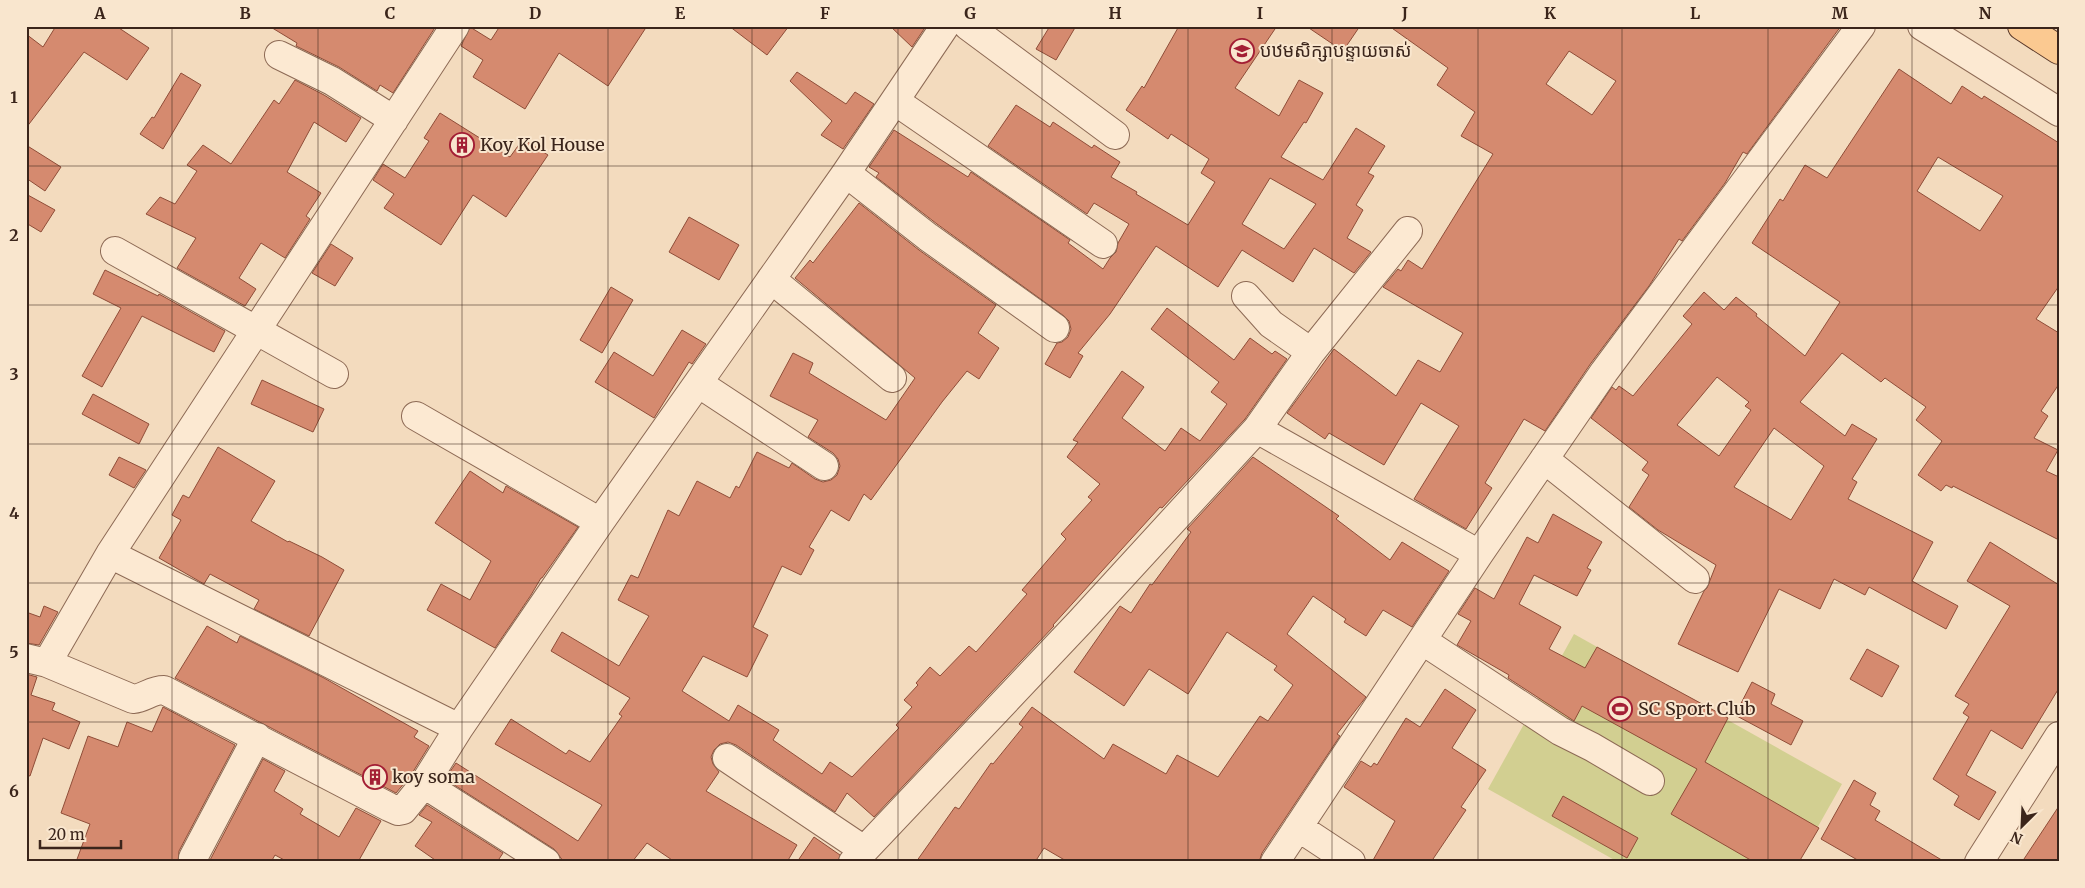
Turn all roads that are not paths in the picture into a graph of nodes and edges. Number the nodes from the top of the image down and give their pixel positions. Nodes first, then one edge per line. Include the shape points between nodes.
1 (455, 26) edge
2 (945, 26) edge
3 (968, 26) edge
4 (1861, 26) edge
5 (1922, 26) edge
6 (2022, 26) edge
7 (2059, 50) edge
8 (279, 55) dead end
9 (894, 101) junction
10 (2059, 112) edge
11 (394, 120) junction
12 (1115, 135) dead end
13 (846, 173) junction
14 (1408, 231) dead end
15 (1103, 244) dead end
16 (115, 252) dead end
17 (771, 279) junction
18 (1246, 296) dead end
19 (1055, 328) dead end
20 (257, 330) junction
21 (1311, 352) junction
22 (334, 374) dead end
23 (892, 378) dead end
24 (698, 383) junction
25 (416, 416) dead end
26 (1257, 429) junction
27 (1544, 459) junction
28 (824, 466) dead end
29 (600, 522) junction
30 (110, 554) junction
31 (1479, 554) junction
32 (1695, 579) dead end
33 (1423, 640) junction
34 (37, 660) edge
35 (459, 728) junction
36 (2059, 736) edge
37 (257, 738) junction
38 (727, 758) dead end
39 (1650, 781) dead end
40 (424, 784) junction
41 (1298, 827) junction
42 (859, 856) edge
43 (193, 858) dead end
44 (546, 862) edge
45 (1275, 862) edge
46 (1351, 862) edge
47 (1979, 862) edge

1 - 11 street
2 - 9 street
3 - 12 street
4 - 27 street via 1604,372
5 - 10 street
6 - 7 main road
8 - 11 street via 332,81
9 - 13 street
9 - 15 street
11 - 20 street
13 - 17 street
13 - 19 street via 928,237
14 - 21 street
16 - 20 street
17 - 23 street
17 - 24 street
18 - 21 street via 1271,324
20 - 22 street
20 - 30 street
21 - 26 street
24 - 28 street
24 - 29 street
25 - 29 street
26 - 31 street
26 - 42 street
27 - 31 street
27 - 32 street
29 - 35 street
30 - 34 street
30 - 35 street
31 - 33 street
33 - 39 street via 1560,731
33 - 41 street
34 - 37 street via 133,699 141,698 151,690 164,690
35 - 40 street
36 - 47 street
37 - 40 street via 398,811 403,810
37 - 43 street
38 - 42 street
40 - 44 street
41 - 45 street
41 - 46 street

